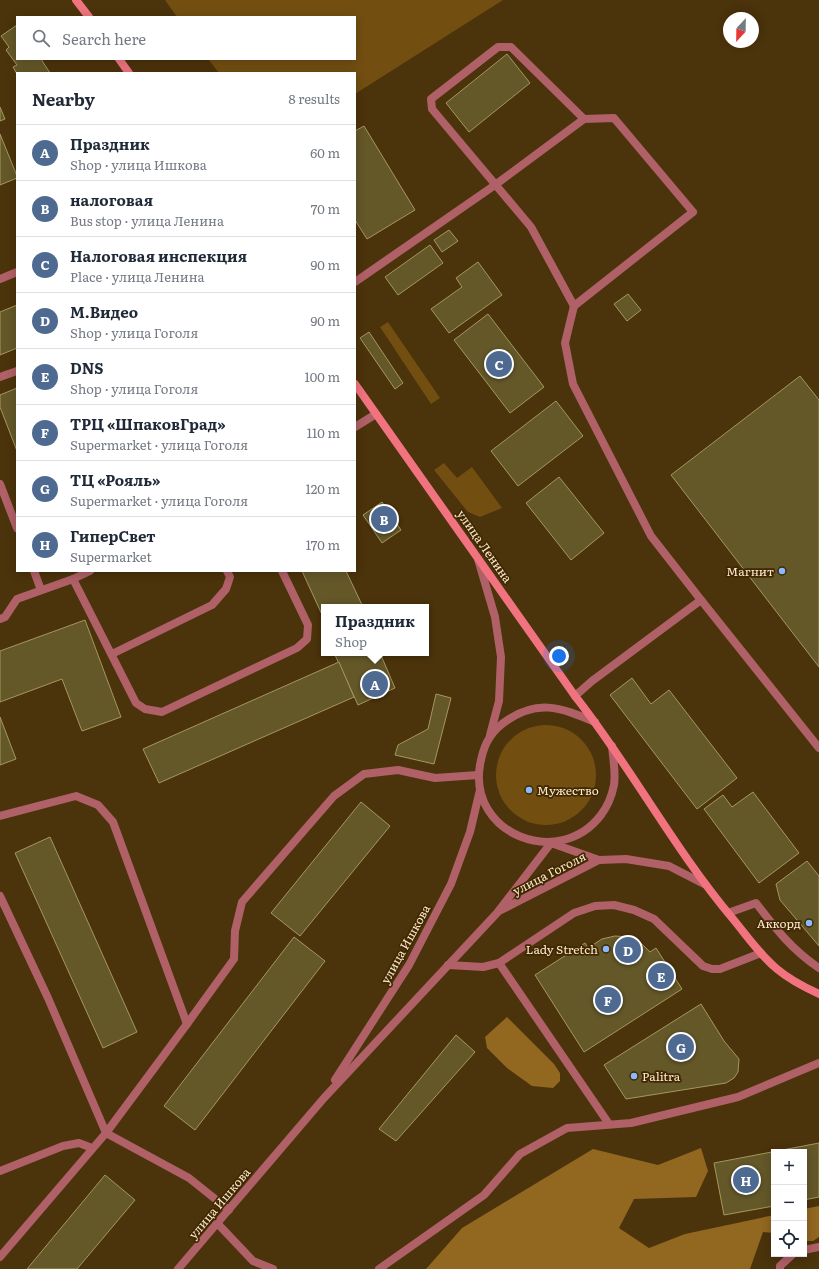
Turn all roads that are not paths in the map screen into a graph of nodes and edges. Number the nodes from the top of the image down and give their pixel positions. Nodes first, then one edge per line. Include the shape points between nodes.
1 (76, 0) edge
2 (88, 16) edge
3 (120, 60) edge
4 (128, 72) edge
5 (584, 119) junction
6 (495, 184) junction
7 (16, 272) edge
8 (0, 279) edge
9 (356, 281) edge
10 (574, 306) junction
11 (16, 371) edge
12 (0, 377) edge
13 (356, 385) edge
14 (376, 414) junction
15 (356, 426) edge
16 (0, 484) edge
17 (16, 525) edge
18 (476, 554) junction
19 (34, 572) edge
20 (88, 572) edge
21 (228, 572) edge
22 (282, 572) edge
23 (73, 579) junction
24 (41, 590) junction
25 (701, 600) junction
26 (0, 619) edge
27 (112, 654) junction
28 (575, 696) junction
29 (595, 722) junction
30 (489, 738) junction
31 (612, 746) junction
32 (819, 748) edge
33 (478, 775) junction
34 (480, 789) junction
35 (0, 816) edge
36 (551, 842) junction
37 (599, 860) junction
38 (704, 884) junction
39 (0, 896) edge
40 (496, 912) junction
41 (728, 913) junction
42 (761, 953) junction
43 (499, 963) junction
44 (448, 965) junction
45 (819, 968) edge
46 (819, 994) edge
47 (187, 1024) junction
48 (819, 1063) edge
49 (324, 1098) junction
50 (609, 1124) junction
51 (106, 1133) junction
52 (92, 1148) junction
53 (0, 1171) edge
54 (229, 1210) junction
55 (218, 1224) junction
56 (819, 1247) edge
57 (807, 1249) edge
58 (0, 1257) edge
59 (790, 1257) edge
60 (178, 1269) edge
61 (273, 1269) edge
62 (379, 1269) edge
63 (780, 1269) edge

1 - 2 main road
3 - 4 main road
5 - 6 street
5 - 6 street via 511,47 498,47 431,99 432,109
5 - 10 street via 614,118 694,212
6 - 9 street
6 - 10 street via 532,227
7 - 8 street
10 - 25 street via 565,343 573,384 651,536
11 - 12 street
13 - 14 main road, улица Ленина
14 - 15 street
14 - 18 main road, улица Ленина
16 - 17 street
18 - 28 main road, улица Ленина
18 - 30 street via 495,617 501,656 499,701
19 - 24 street
20 - 23 street
21 - 27 street via 230,577 226,589 212,605
22 - 27 street via 308,625 307,639 297,648 162,712 145,709 136,703
23 - 24 street
23 - 27 street
24 - 26 street via 17,599
25 - 28 street
25 - 32 street
28 - 29 main road, улица Ленина
29 - 30 street via 559,708 534,708 514,715
29 - 31 main road
30 - 33 street via 482,751
31 - 36 street via 614,786 606,808 584,832 567,840
31 - 38 main road, улица Гоголя
33 - 34 street
33 - 47 street via 435,778 398,770 364,774 334,796 242,902 234,959
34 - 36 street via 486,806 498,822 515,835 534,842
34 - 49 street, улица Ишкова via 470,832 451,884 409,966
35 - 47 street via 76,796 98,805 113,822
36 - 37 street
36 - 40 street, улица Ишкова
37 - 38 street, улица Гоголя via 626,859 669,866
37 - 40 street, улица Гоголя
38 - 41 main road, улица Гоголя
39 - 51 street via 48,998
40 - 44 street, улица Ишкова
41 - 42 main road, улица Гоголя
41 - 45 street via 756,903 780,935 805,959
42 - 43 street via 720,969 712,969 703,966 654,919 614,905 595,906 574,912
42 - 46 main road, улица Гоголя via 782,973
43 - 44 street via 483,967
43 - 50 street
44 - 49 street, улица Ишкова
47 - 51 street
48 - 50 street via 738,1097 631,1123
49 - 54 street, улица Ишкова
50 - 62 street via 567,1128 520,1154 484,1195
51 - 52 street
51 - 54 street via 189,1178
52 - 53 street via 79,1143 63,1146
52 - 58 street
54 - 55 street, улица Ишкова
55 - 60 street, улица Ишкова
55 - 61 street via 252,1261
56 - 57 street
59 - 63 street

